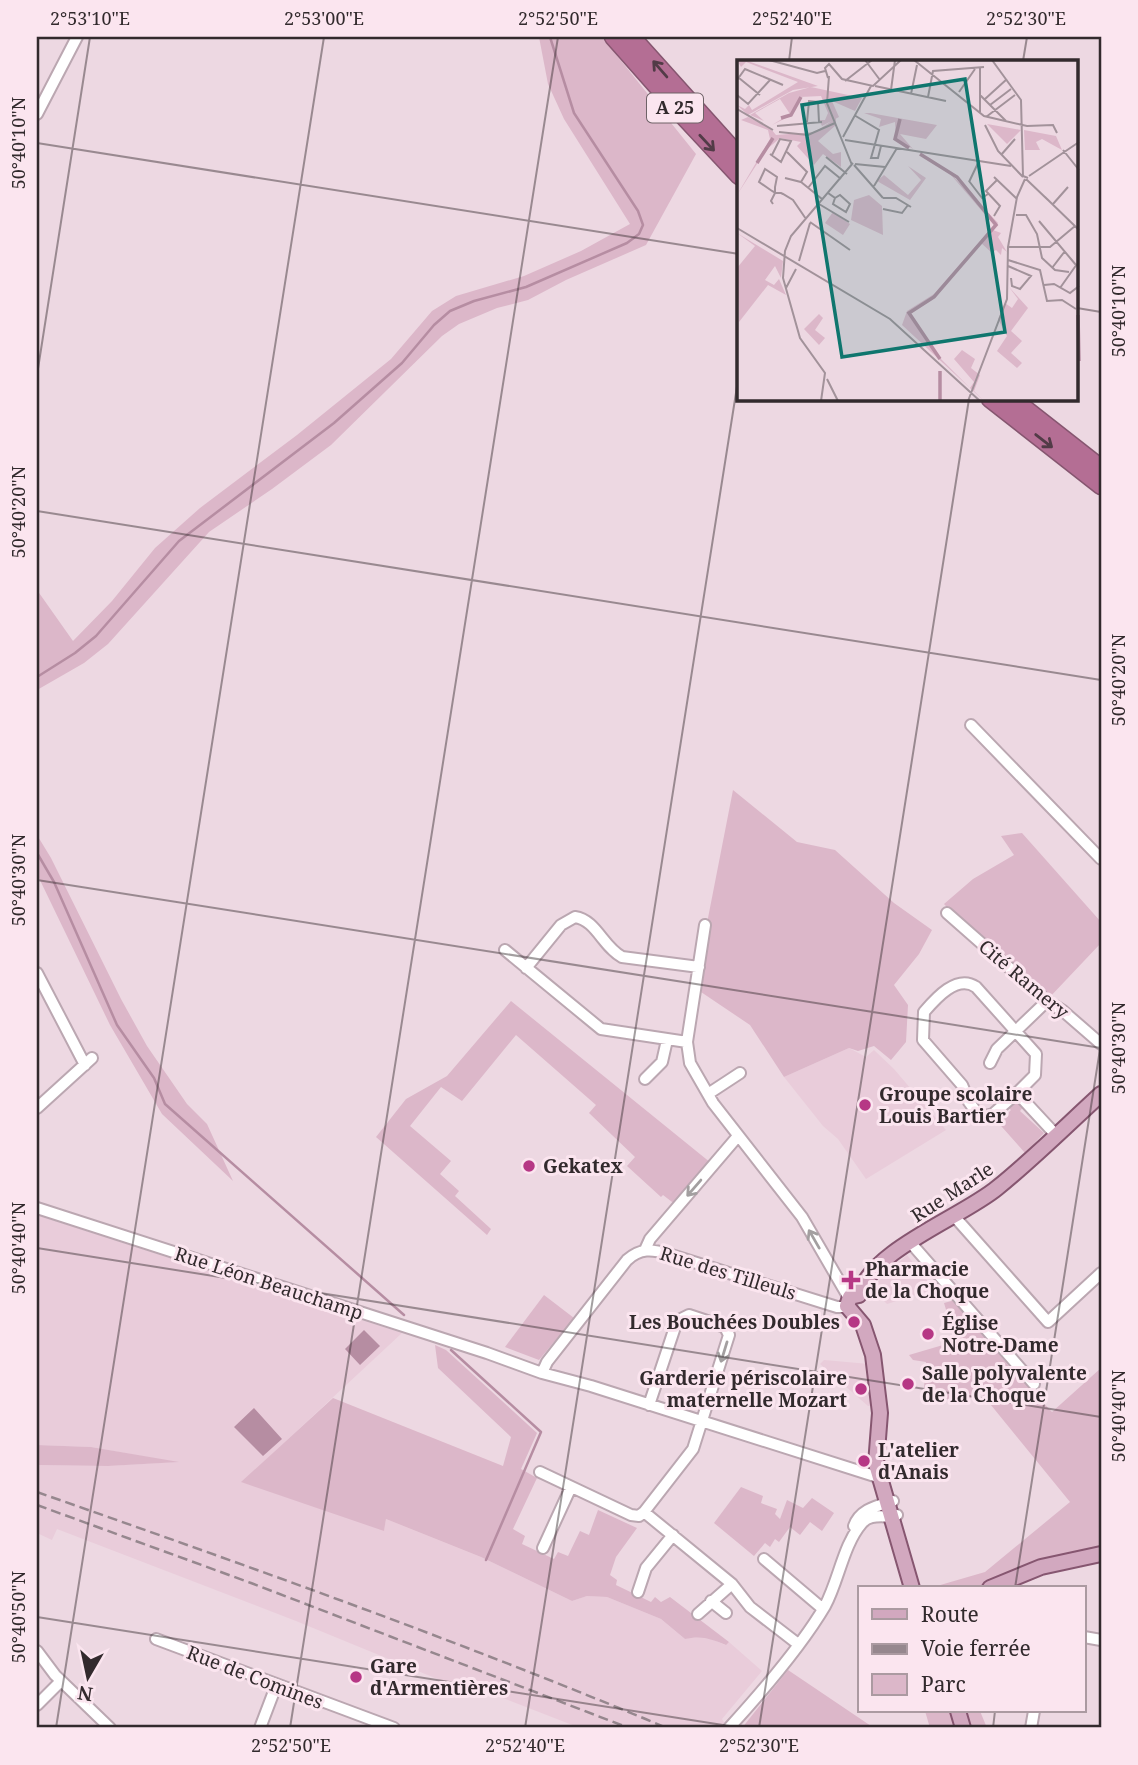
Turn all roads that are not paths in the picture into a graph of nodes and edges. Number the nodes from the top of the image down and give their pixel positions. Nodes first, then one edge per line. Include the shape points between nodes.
1 (77, 37) edge
2 (614, 37) edge
3 (632, 37) edge
4 (37, 114) edge
5 (737, 154) edge
6 (737, 174) edge
7 (993, 401) edge
8 (1016, 401) edge
9 (1101, 468) edge
10 (1101, 486) edge
11 (971, 726) dead end
12 (1101, 859) edge
13 (947, 913) dead end
14 (705, 925) dead end
15 (505, 950) dead end
16 (699, 967) junction
17 (527, 968) junction
18 (37, 973) edge
19 (1047, 1001) junction
20 (1016, 1031) junction
21 (667, 1040) junction
22 (687, 1042) junction
23 (1101, 1044) edge
24 (990, 1063) dead end
25 (740, 1073) dead end
26 (645, 1079) dead end
27 (1017, 1093) junction
28 (708, 1094) junction
29 (1101, 1096) edge
30 (37, 1108) edge
31 (1056, 1135) junction
32 (738, 1136) junction
33 (37, 1208) edge
34 (954, 1216) junction
35 (910, 1242) junction
36 (645, 1250) junction
37 (1101, 1273) edge
38 (855, 1305) junction
39 (543, 1370) junction
40 (1034, 1384) dead end
41 (649, 1405) junction
42 (702, 1422) junction
43 (540, 1472) dead end
44 (883, 1478) junction
45 (571, 1487) junction
46 (892, 1509) junction
47 (644, 1512) junction
48 (673, 1535) junction
49 (543, 1548) dead end
50 (1101, 1554) edge
51 (764, 1559) dead end
52 (732, 1584) junction
53 (911, 1586) edge
54 (919, 1586) edge
55 (995, 1586) edge
56 (638, 1591) dead end
57 (711, 1601) junction
58 (823, 1609) junction
59 (726, 1613) dead end
60 (698, 1614) dead end
61 (156, 1639) dead end
62 (798, 1643) junction
63 (37, 1651) edge
64 (61, 1681) junction
65 (276, 1686) junction
66 (37, 1705) edge
67 (388, 1727) edge
68 (110, 1728) edge
69 (260, 1728) edge
70 (729, 1728) edge

1 - 4 street
2 -> 6 highway, A 25
5 -> 3 highway, A 25
7 -> 10 highway
8 - 9 highway
11 - 12 street
13 - 19 street, Cité Ramery
14 - 16 street
15 - 17 street
16 - 17 street via 622,957 586,921 575,918 561,925
16 - 22 street
17 - 21 street via 601,1029
18 - 30 street via 89,1061
19 - 20 street
19 - 23 street, Cité Ramery
20 - 24 street
20 - 27 street via 1037,1060 1035,1075
20 - 27 street via 976,987 965,982 954,985 926,1009 921,1035 962,1085 977,1113 993,1114
21 - 22 street
21 - 26 street via 662,1062
22 - 28 street via 690,1063
25 - 28 street
27 - 31 street
28 - 32 street
29 - 31 main road, Rue Marle
31 - 34 main road, Rue Marle via 997,1189
32 -> 36 street
38 -> 32 street via 802,1217
33 - 39 street, Rue Léon Beauchamp
34 - 35 main road, Rue Marle
34 - 37 street via 1048,1322
35 - 38 main road, Rue Marle via 875,1269
35 - 40 street
36 - 38 street, Rue des Tilleuls via 837,1307
36 - 39 street, Rue des Tilleuls via 627,1260
38 - 44 main road via 877,1374 880,1425 876,1457
39 - 41 street, Rue Léon Beauchamp
41 - 42 street, Rue Léon Beauchamp
41 -> 42 street via 677,1321 689,1315 725,1327 729,1335
42 - 44 street, Rue Léon Beauchamp
42 - 47 street via 691,1453
43 - 45 street
44 - 46 main road
45 - 47 street via 631,1515
45 - 49 street
46 - 53 main road
46 - 54 main road
46 - 58 street via 862,1523
47 - 48 street
48 - 52 street
48 - 56 street via 646,1567
50 - 55 main road via 1041,1567
51 - 58 street
52 - 57 street
52 - 62 street via 747,1604
57 - 59 street
57 - 60 street
58 - 62 street
61 - 65 street, Rue de Comines
62 - 70 street
63 - 64 street
64 - 66 street
64 - 68 street
65 - 67 street, Rue de Comines
65 - 69 street

